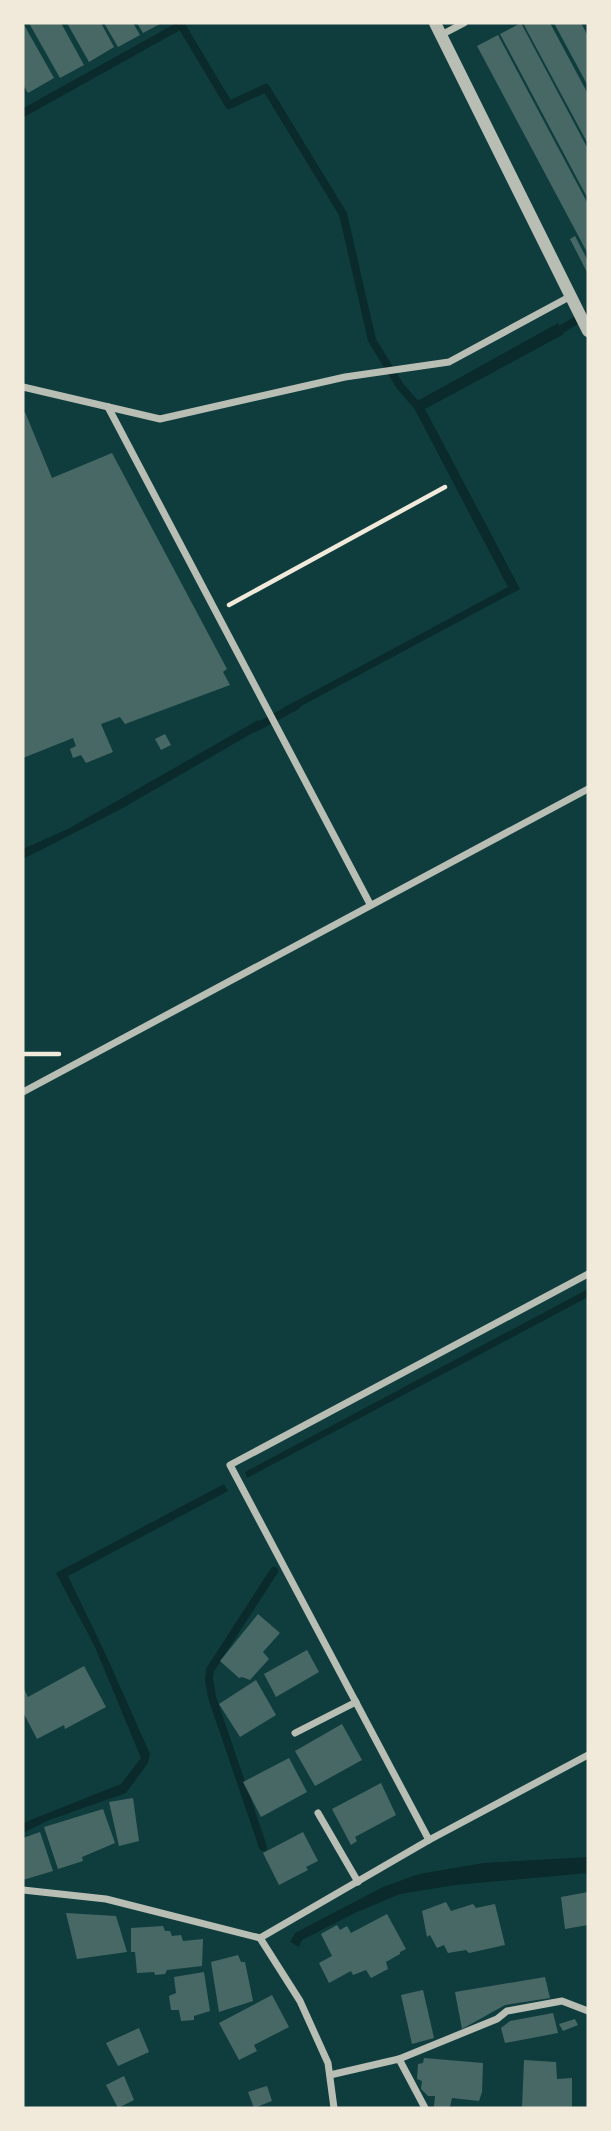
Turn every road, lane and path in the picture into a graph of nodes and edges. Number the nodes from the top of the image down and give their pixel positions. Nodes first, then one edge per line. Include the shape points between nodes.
1 (435, 23) edge
2 (464, 23) edge
3 (441, 35) junction
4 (571, 296) junction
5 (588, 331) edge
6 (23, 387) edge
7 (108, 407) junction
8 (445, 487) dead end
9 (216, 612) junction
10 (588, 789) edge
11 (370, 904) junction
12 (23, 1092) edge
13 (588, 1274) edge
14 (356, 1702) junction
15 (295, 1733) dead end
16 (588, 1755) edge
17 (318, 1813) dead end
18 (429, 1840) junction
19 (358, 1882) junction
20 (23, 1890) edge
21 (260, 1938) junction
22 (588, 2011) edge
23 (399, 2059) junction
24 (330, 2075) junction
25 (334, 2108) edge
26 (425, 2108) edge

1 - 3 street
2 - 3 street
3 - 4 street
4 - 5 street
4 - 7 street via 449,362 345,377 160,419
6 - 7 street
7 - 9 street
8 - 9 path
9 - 11 street
10 - 11 street
11 - 12 street
13 - 14 street via 230,1465
14 - 15 street
14 - 18 street
16 - 18 street
17 - 19 street
18 - 19 street
19 - 21 street
20 - 21 street via 106,1899
21 - 24 street via 300,2001
22 - 23 street via 562,2001 507,2011
23 - 24 street
23 - 26 street
24 - 25 street

